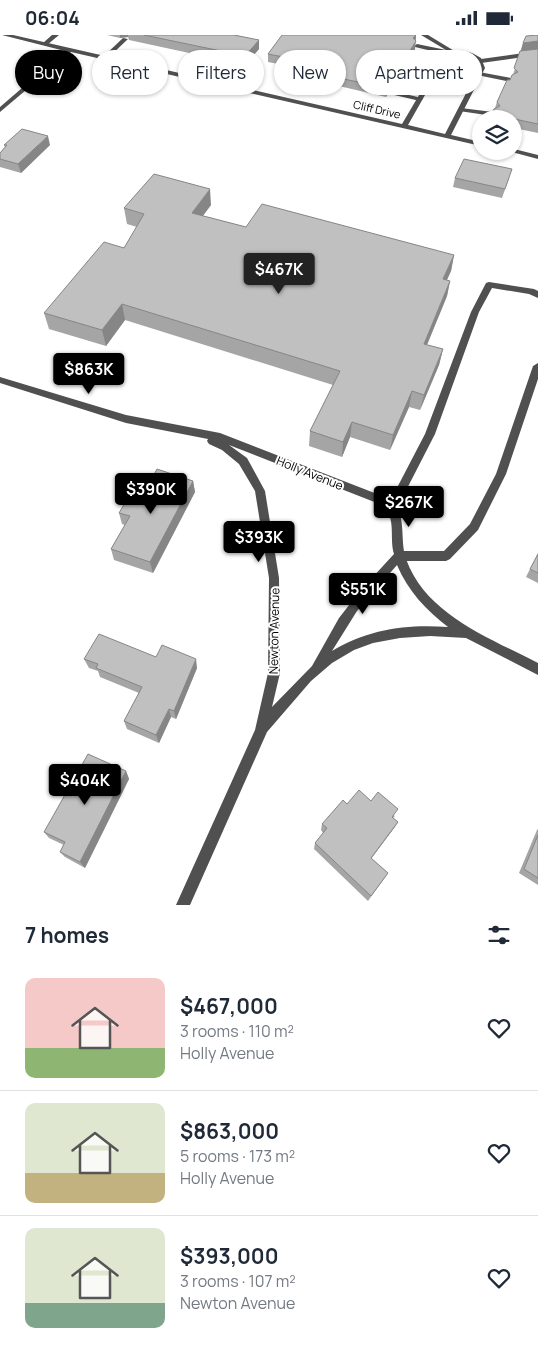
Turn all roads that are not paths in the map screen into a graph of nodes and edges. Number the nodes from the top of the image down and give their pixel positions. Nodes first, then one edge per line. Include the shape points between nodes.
1 (5, 35) edge
2 (56, 35) edge
3 (424, 35) edge
4 (17, 36) edge
5 (125, 39) dead end
6 (45, 44) junction
7 (417, 46) edge
8 (70, 49) junction
9 (113, 50) edge
10 (436, 50) edge
11 (446, 50) edge
12 (92, 54) edge
13 (536, 54) edge
14 (482, 61) edge
15 (168, 72) edge
16 (482, 75) edge
17 (511, 80) edge
18 (401, 95) edge
19 (422, 95) edge
20 (468, 95) edge
21 (420, 99) junction
22 (0, 110) edge
23 (461, 110) junction
24 (472, 112) edge
25 (404, 127) junction
26 (447, 137) junction
27 (472, 142) edge
28 (522, 153) edge
29 (538, 157) edge
30 (538, 295) edge
31 (538, 366) edge
32 (0, 380) edge
33 (176, 429) junction
34 (392, 507) junction
35 (399, 556) junction
36 (467, 633) junction
37 (316, 668) junction
38 (538, 669) edge
39 (261, 731) junction
40 (183, 905) edge

1 - 4 street, Cliff Drive
2 - 6 street
3 - 11 street
4 - 6 street, Cliff Drive
5 - 9 street
6 - 8 street, Cliff Drive
7 - 10 street
8 - 12 street, Cliff Drive
8 - 22 street
13 - 14 street
15 - 25 street, Cliff Drive
16 - 17 street
18 - 21 street
19 - 21 street
20 - 23 street
21 - 25 street
23 - 24 street
23 - 26 street
25 - 26 street, Cliff Drive
26 - 27 street, Cliff Drive
28 - 29 street
30 - 34 street via 531,291 489,285 475,312 430,433
31 - 35 street via 501,474 474,527 446,555
32 - 33 street, Holly Avenue via 126,419
33 - 34 street, Holly Avenue via 236,443
33 - 39 street, Newton Avenue via 225,447 248,468 260,491 272,557 276,621 274,673
34 - 35 street via 398,517 396,539
35 - 36 street via 422,595 444,617
35 - 37 street, Newton Avenue via 351,609
36 - 37 street, Newton Avenue via 416,630 376,635 346,648
36 - 38 street
37 - 39 street, Newton Avenue
39 - 40 street, Newton Avenue

